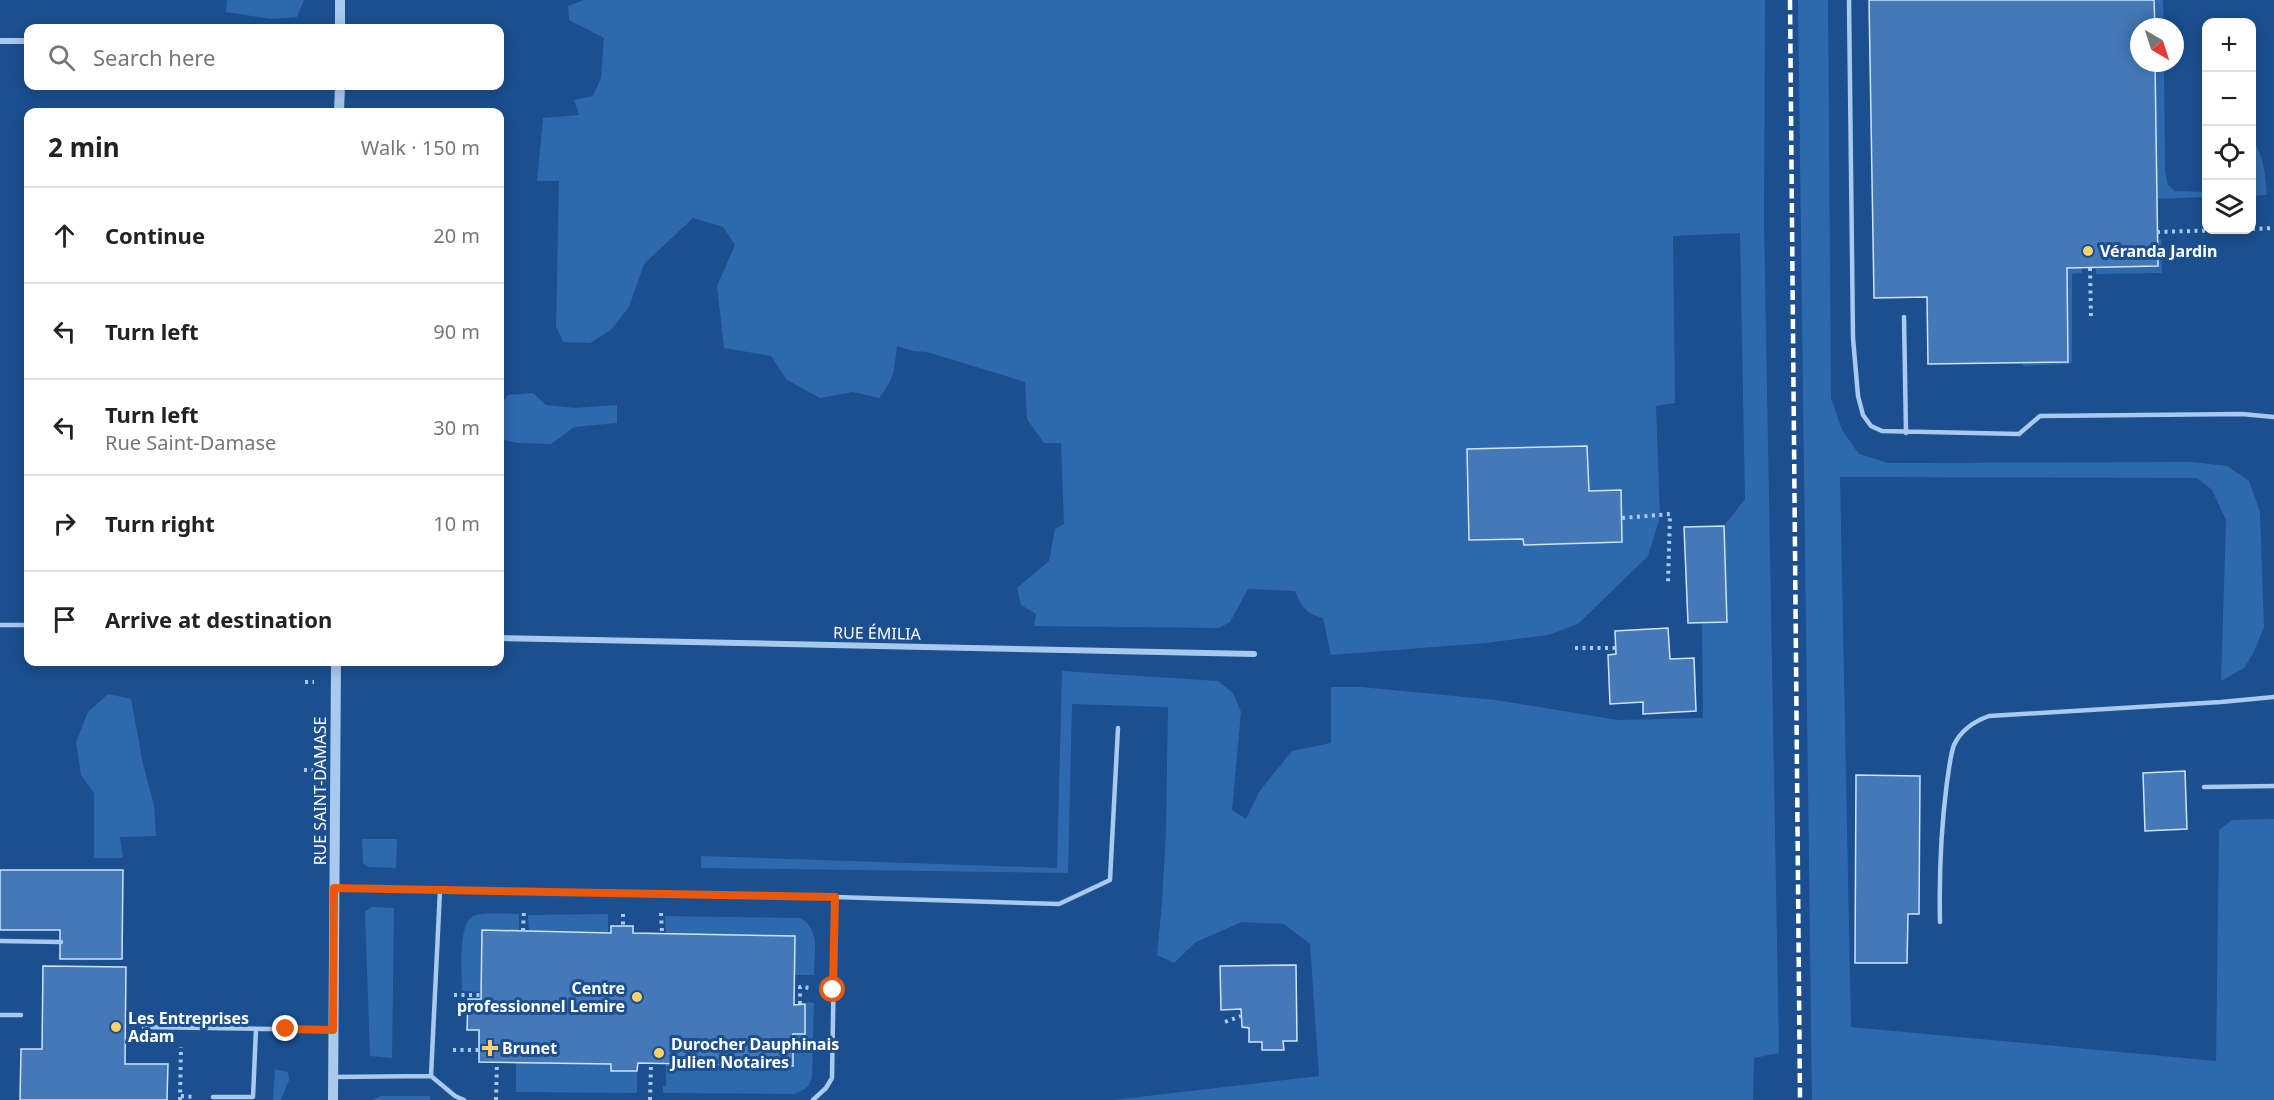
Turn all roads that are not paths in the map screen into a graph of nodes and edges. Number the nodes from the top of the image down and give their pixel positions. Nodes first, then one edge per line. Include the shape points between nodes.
1 (340, 0) edge
2 (1850, 0) edge
3 (340, 24) edge
4 (0, 41) edge
5 (24, 41) edge
6 (340, 90) edge
7 (339, 108) edge
8 (1904, 317) dead end
9 (2274, 417) edge
10 (1906, 433) junction
11 (0, 625) edge
12 (24, 625) edge
13 (504, 638) edge
14 (1254, 654) dead end
15 (336, 666) edge
16 (2274, 698) edge
17 (1118, 728) dead end
18 (2274, 786) edge
19 (2204, 787) dead end
20 (334, 888) junction
21 (440, 890) junction
22 (835, 897) junction
23 (1940, 922) dead end
24 (0, 941) edge
25 (61, 942) dead end
26 (0, 1015) edge
27 (21, 1015) dead end
28 (144, 1028) dead end
29 (256, 1029) junction
30 (333, 1030) junction
31 (430, 1076) junction
32 (333, 1077) junction
33 (213, 1097) dead end
34 (333, 1100) edge
35 (464, 1100) edge
36 (813, 1100) edge

1 - 3 street
2 - 10 lane via 1853,338 1858,396 1871,426
4 - 5 street
6 - 7 street
8 - 10 lane
9 - 10 lane via 2040,416 2019,434
11 - 12 lane
13 - 14 street, RUE ÉMILIA
15 - 20 street, RUE SAINT-DAMASE
16 - 23 lane via 1989,716 1977,720 1955,744 1950,762 1943,808
17 - 22 lane via 1110,880 1059,904
18 - 19 lane
20 - 21 lane
20 - 30 street, RUE SAINT-DAMASE
21 - 22 lane
21 - 31 lane
22 - 36 lane via 832,1078
24 - 25 lane
26 - 27 lane
28 - 29 lane
29 - 30 lane
29 - 33 lane via 253,1097
30 - 32 street, RUE SAINT-DAMASE
31 - 32 lane
31 - 35 lane
32 - 34 street, RUE SAINT-DAMASE

